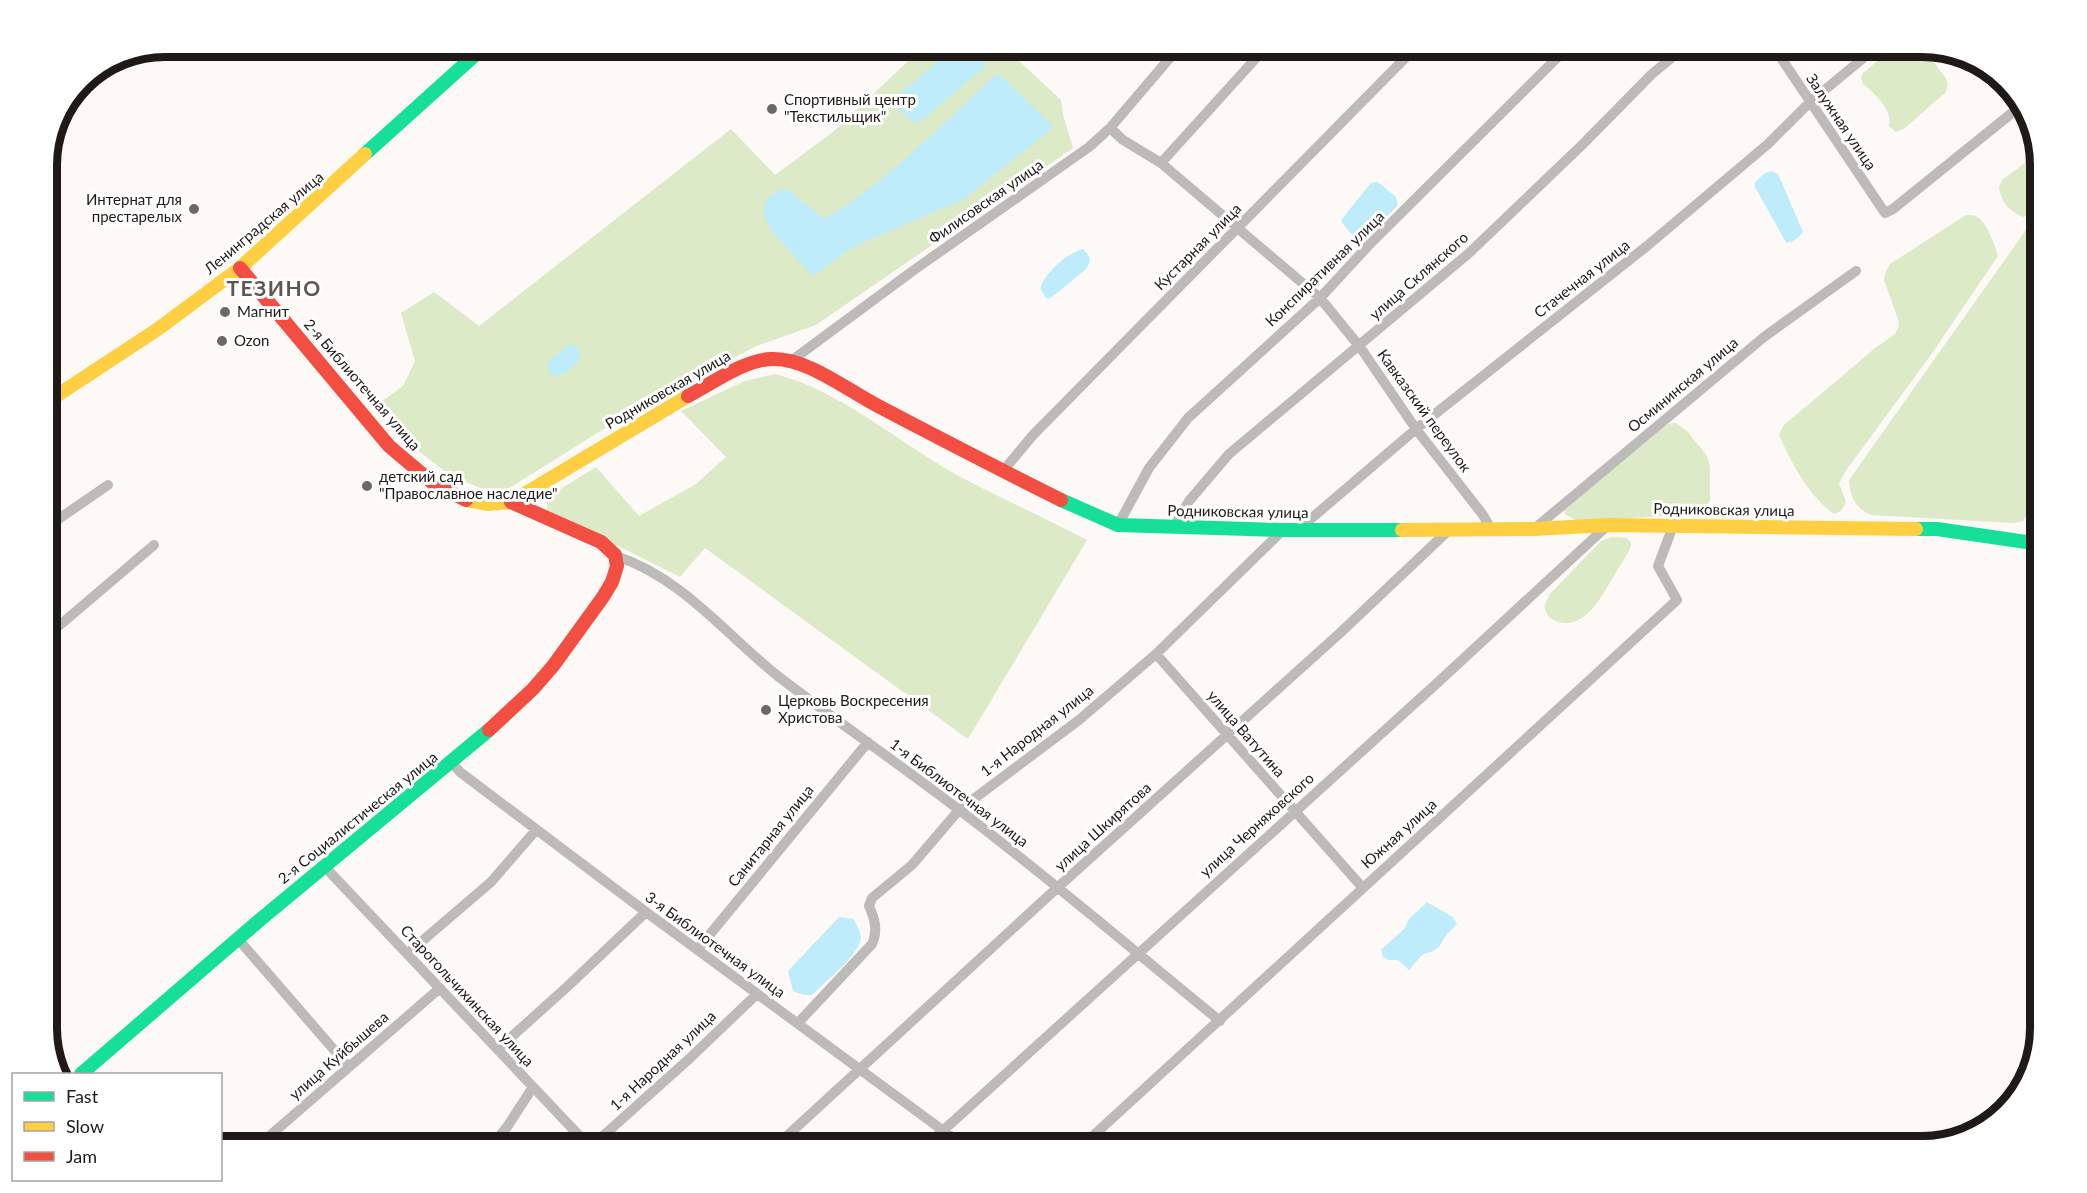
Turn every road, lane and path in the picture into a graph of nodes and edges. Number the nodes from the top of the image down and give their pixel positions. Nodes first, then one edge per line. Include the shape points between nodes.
1 (473, 57) edge
2 (1257, 57) edge
3 (1406, 57) edge
4 (1558, 57) edge
5 (1673, 57) edge
6 (1780, 57) edge
7 (1865, 57) edge
8 (1170, 58) edge
9 (1810, 102) junction
10 (2015, 110) edge
11 (1110, 128) junction
12 (1161, 163) junction
13 (1237, 230) junction
14 (240, 268) junction
15 (1856, 271) dead end
16 (1320, 298) junction
17 (1360, 347) junction
18 (791, 361) junction
19 (57, 395) edge
20 (1416, 429) junction
21 (1003, 471) junction
22 (108, 485) dead end
23 (511, 502) junction
24 (57, 520) edge
25 (1118, 525) junction
26 (1608, 525) junction
27 (1673, 526) junction
28 (1174, 527) junction
29 (1450, 529) junction
30 (1491, 529) junction
31 (1534, 529) junction
32 (1283, 530) junction
33 (1299, 530) junction
34 (2030, 543) edge
35 (154, 545) dead end
36 (616, 556) junction
37 (57, 627) edge
38 (1156, 654) junction
39 (1227, 735) junction
40 (867, 742) junction
41 (452, 763) junction
42 (959, 810) junction
43 (1294, 811) junction
44 (536, 831) junction
45 (324, 867) junction
46 (1058, 888) junction
47 (1362, 888) junction
48 (646, 912) junction
49 (238, 939) junction
50 (697, 950) junction
51 (407, 954) junction
52 (1138, 954) junction
53 (440, 988) junction
54 (757, 994) junction
55 (1220, 1021) junction
56 (798, 1023) junction
57 (498, 1049) junction
58 (348, 1066) junction
59 (859, 1070) junction
60 (82, 1073) edge
61 (533, 1087) junction
62 (943, 1131) junction
63 (269, 1136) edge
64 (499, 1136) edge
65 (579, 1136) edge
66 (603, 1136) edge
67 (787, 1136) edge
68 (937, 1136) edge
69 (950, 1136) edge
70 (1093, 1136) edge

1 - 14 main road, Ленинградская улица
2 - 12 street
3 - 13 street, Кустарная улица
4 - 16 street, Конспиративная улица
5 - 17 street, улица Склянского via 1468,255
6 - 9 street, Залужная улица
7 - 9 street, Стачечная улица
8 - 11 street, Филисовская улица
9 - 10 street, Залужная улица via 1884,213
9 - 20 street, Стачечная улица via 1768,144 1647,246
11 - 12 street, Кавказский переулок
11 - 18 street, Филисовская улица via 1058,171
12 - 13 street, Кавказский переулок
13 - 16 street, Кавказский переулок
13 - 21 street, Кустарная улица
14 - 19 main road, Ленинградская улица via 158,329
14 - 23 main road, 2-я Библиотечная улица via 389,446 414,470 439,488 464,499 487,504
15 - 31 street, Осмининская улица via 1764,337
16 - 17 street, Кавказский переулок
16 - 25 street, Конспиративная улица via 1188,418 1149,468
17 - 20 street, Кавказский переулок
17 - 28 street, улица Склянского via 1229,454 1189,501
18 - 21 main road, Родниковская улица
18 - 23 main road, Родниковская улица via 770,359 748,364 673,404
20 - 30 street, Кавказский переулок
20 - 33 street, Стачечная улица
21 - 25 main road, Родниковская улица
22 - 24 street
23 - 36 main road via 601,542
25 - 28 main road, Родниковская улица
26 - 27 main road, Родниковская улица
26 - 31 main road, Родниковская улица
26 - 43 street, улица Черняховского
27 - 34 main road, Родниковская улица via 1937,530
27 - 47 street, Южная улица via 1658,566 1677,600
28 - 32 main road, Родниковская улица
29 - 30 main road, Родниковская улица
29 - 33 main road, Родниковская улица
29 - 39 street, улица Шкирятова
30 - 31 main road, Родниковская улица
32 - 33 main road, Родниковская улица
32 - 38 street, 1-я Народная улица
35 - 37 street
36 - 40 street, 1-я Библиотечная улица via 654,572 682,591 747,651
36 - 41 main road, 2-я Социалистическая улица via 614,577 559,658 534,688
38 - 39 street, улица Ватутина
38 - 42 street, 1-я Народная улица via 1079,720
39 - 43 street, улица Ватутина
39 - 46 street, улица Шкирятова
40 - 42 street, 1-я Библиотечная улица
40 - 50 street, Санитарная улица
41 - 44 street, 3-я Библиотечная улица
41 - 45 main road, 2-я Социалистическая улица
42 - 46 street, 1-я Библиотечная улица
42 - 56 street, 1-я Народная улица via 912,865 869,902 876,931 872,944
43 - 47 street, улица Ватутина
43 - 52 street, улица Черняховского
44 - 48 street, 3-я Библиотечная улица
44 - 51 street via 491,882
45 - 49 main road, 2-я Социалистическая улица
45 - 51 street, Старогольчихинская улица
46 - 52 street, 1-я Библиотечная улица
46 - 59 street, улица Шкирятова
47 - 55 street, Южная улица
48 - 50 street, 3-я Библиотечная улица
48 - 57 street
49 - 58 street
49 - 60 main road, 2-я Социалистическая улица
50 - 54 street, 3-я Библиотечная улица
51 - 53 street, Старогольчихинская улица
52 - 55 street, 1-я Библиотечная улица
52 - 62 street, улица Черняховского
53 - 57 street, Старогольчихинская улица
53 - 58 street, улица Куйбышева
54 - 56 street, 3-я Библиотечная улица
54 - 66 street, 1-я Народная улица
55 - 70 street, Южная улица
56 - 59 street, 3-я Библиотечная улица
57 - 61 street, Старогольчихинская улица
58 - 63 street, улица Куйбышева
59 - 62 street, 3-я Библиотечная улица
59 - 67 street, улица Шкирятова
61 - 64 street
61 - 65 street, Старогольчихинская улица
62 - 68 street, улица Черняховского
62 - 69 street, 3-я Библиотечная улица

